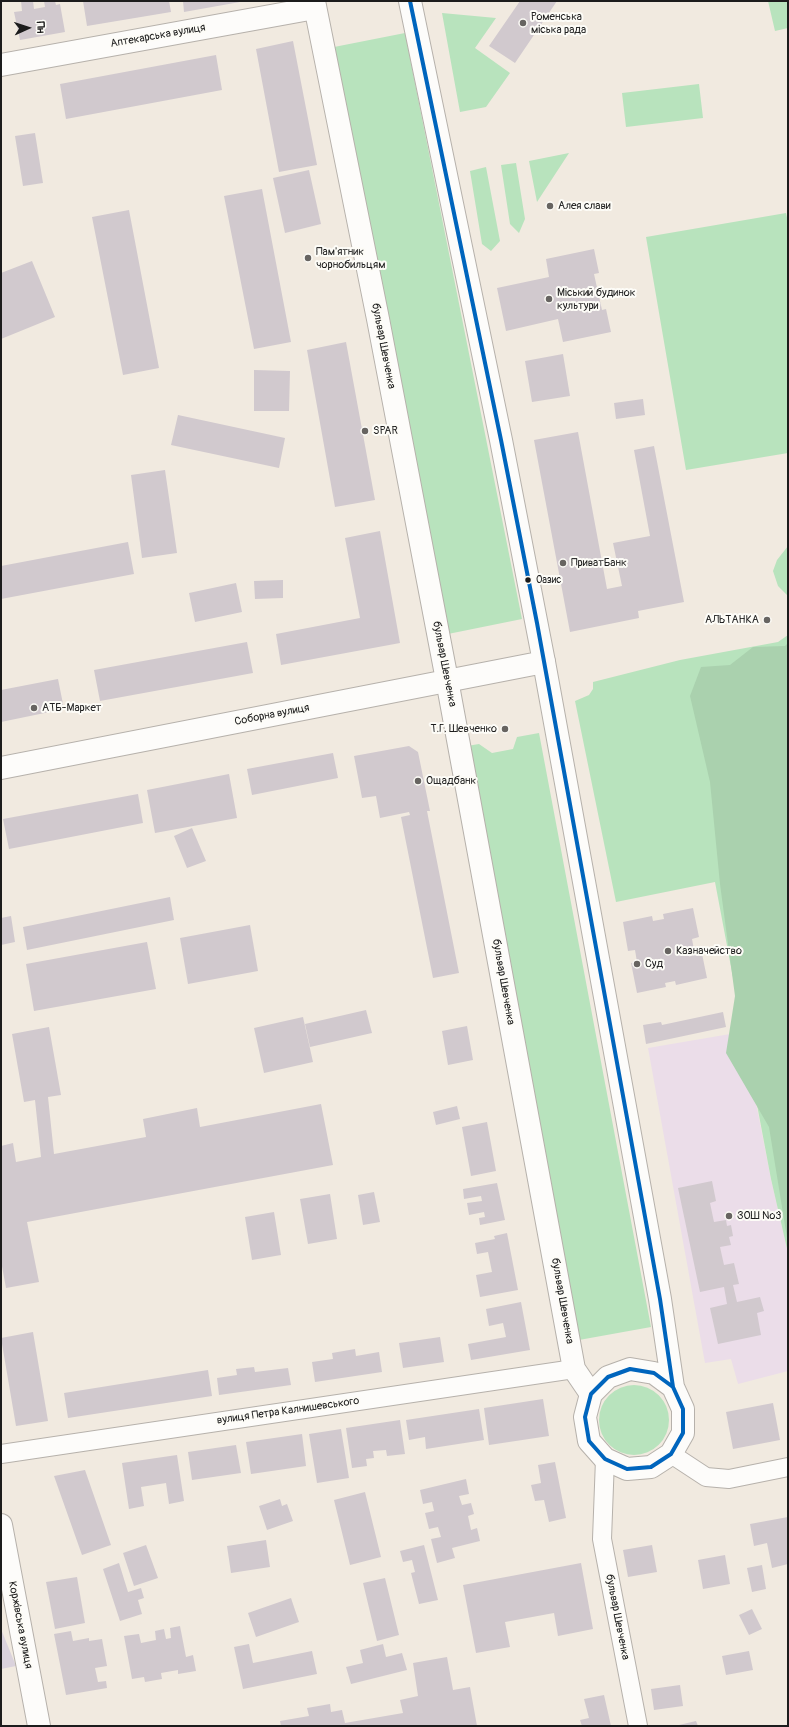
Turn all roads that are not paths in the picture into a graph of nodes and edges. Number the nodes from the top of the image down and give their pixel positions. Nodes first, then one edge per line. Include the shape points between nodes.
1 (410, 1) edge
2 (315, 4) edge
3 (1, 65) edge
4 (544, 662) junction
5 (447, 680) junction
6 (1, 768) edge
7 (574, 1369) junction
8 (673, 1387) junction
9 (591, 1394) junction
10 (1, 1454) edge
11 (671, 1454) junction
12 (605, 1459) junction
13 (788, 1467) edge
14 (1, 1525) edge
15 (39, 1726) edge
16 (638, 1726) edge

1 - 4 main road
2 - 3 main road, Аптекарська вулиця
2 - 5 main road, бульвар Шевченка
4 - 5 main road, Соборна вулиця
4 - 8 main road via 659,1292
5 - 6 main road, Соборна вулиця
5 - 7 main road, бульвар Шевченка
7 - 9 main road, бульвар Шевченка
7 - 10 street, вулиця Петра Калнишевського
8 - 9 main road via 654,1373 630,1369 608,1377
8 - 11 main road via 684,1409 683,1433
9 - 12 main road via 584,1417 589,1441
11 - 12 main road via 650,1467 627,1469
11 - 13 street via 706,1477 729,1479
12 - 16 street, бульвар Шевченка via 602,1540
14 - 15 main road, Коржівська вулиця

